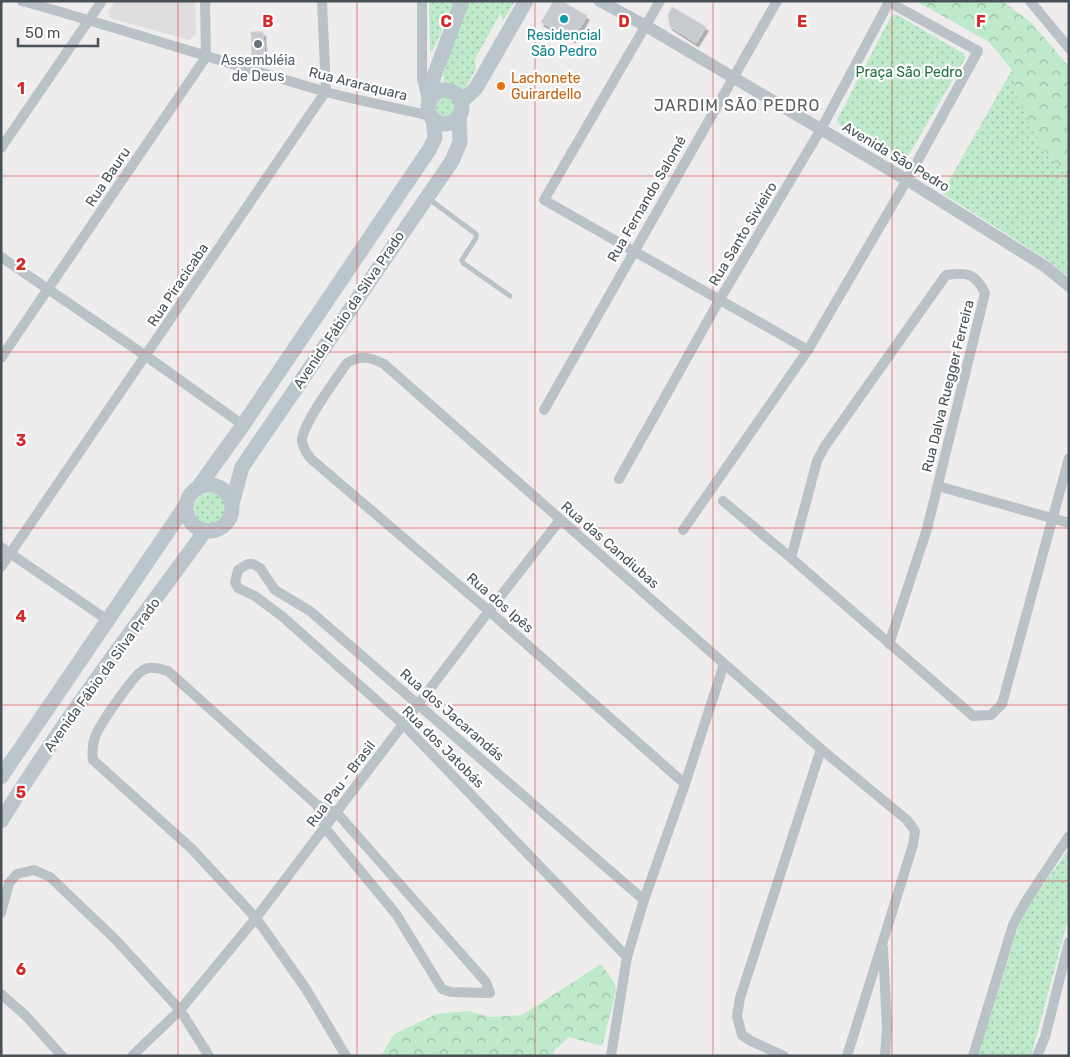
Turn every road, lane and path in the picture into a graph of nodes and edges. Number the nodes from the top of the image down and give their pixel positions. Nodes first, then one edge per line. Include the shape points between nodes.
1 (22, 1) edge
2 (102, 1) edge
3 (205, 1) edge
4 (322, 1) edge
5 (422, 1) edge
6 (462, 1) edge
7 (526, 1) edge
8 (600, 1) edge
9 (660, 1) edge
10 (776, 1) edge
11 (1030, 1) edge
12 (888, 2) edge
13 (89, 20) junction
14 (646, 26) junction
15 (1069, 48) edge
16 (206, 57) junction
17 (732, 78) junction
18 (326, 92) junction
19 (460, 108) junction
20 (430, 110) junction
21 (821, 129) junction
22 (1, 148) edge
23 (907, 180) junction
24 (426, 198) junction
25 (634, 250) junction
26 (1, 257) edge
27 (1069, 286) edge
28 (48, 289) junction
29 (510, 296) dead end
30 (720, 299) junction
31 (808, 350) junction
32 (146, 356) junction
33 (1, 358) edge
34 (544, 410) dead end
35 (243, 425) junction
36 (302, 440) joint
37 (1069, 458) edge
38 (619, 480) dead end
39 (938, 486) junction
40 (197, 489) junction
41 (723, 501) dead end
42 (232, 504) junction
43 (186, 505) junction
44 (1053, 519) junction
45 (560, 520) junction
46 (1069, 523) edge
47 (683, 530) dead end
48 (205, 531) junction
49 (1, 547) edge
50 (10, 553) junction
51 (791, 558) junction
52 (1, 567) edge
53 (238, 570) joint
54 (488, 611) junction
55 (109, 621) junction
56 (889, 644) junction
57 (724, 664) junction
58 (418, 704) junction
59 (403, 724) junction
60 (821, 749) junction
61 (1, 777) edge
62 (685, 784) junction
63 (317, 805) junction
64 (337, 813) junction
65 (1, 821) edge
66 (325, 828) junction
67 (1069, 836) edge
68 (644, 900) junction
69 (1, 913) edge
70 (256, 918) junction
71 (882, 942) junction
72 (1069, 942) edge
73 (627, 957) junction
74 (1, 994) edge
75 (180, 1010) junction
76 (62, 1056) edge
77 (132, 1056) edge
78 (209, 1056) edge
79 (346, 1056) edge
80 (612, 1056) edge
81 (784, 1056) edge
82 (846, 1056) edge
83 (885, 1056) edge
84 (973, 1056) edge
85 (1037, 1056) edge

1 - 13 street, Rua Araraquara
2 - 13 street
3 - 16 street
4 - 18 street
5 - 20 street via 422,78
6 - 20 main road, Avenida Fábio da Silva Prado via 434,76
7 - 19 main road via 476,88
8 - 14 street, Avenida São Pedro
9 - 14 street
10 - 17 street, Rua Fernando Salomé
11 - 15 street
12 - 21 street, Rua Santo Sivieiro
12 - 23 street via 978,51
13 - 16 street, Rua Araraquara
13 - 22 street
14 - 17 street, Avenida São Pedro
14 - 25 street via 544,200
16 - 18 street, Rua Araraquara
16 - 28 street, Rua Bauru
17 - 21 street, Avenida São Pedro
17 - 25 street, Rua Fernando Salomé
18 - 20 street, Rua Araraquara
18 - 32 street, Rua Piracicaba
19 - 20 main road via 452,122 447,124 437,122
19 - 20 main road via 454,93 449,91 438,92
19 - 24 main road, Avenida Fábio da Silva Prado via 460,142 452,161
20 - 35 main road, Avenida Fábio da Silva Prado via 435,138 430,150
21 - 23 street, Avenida São Pedro
21 - 30 street, Rua Santo Sivieiro
23 - 27 street, Avenida São Pedro via 1046,267
23 - 31 street
24 - 29 lane via 476,234 462,263
24 - 42 main road, Avenida Fábio da Silva Prado via 242,467
25 - 30 street
25 - 34 street, Rua Fernando Salomé
26 - 28 street
28 - 32 street
28 - 33 street, Rua Bauru
30 - 31 street
30 - 38 street, Rua Santo Sivieiro
31 - 47 street
32 - 35 street
32 - 50 street, Rua Piracicaba
35 - 40 main road, Avenida Fábio da Silva Prado
36 - 45 street, Rua das Candiubas via 308,424 347,363 367,357 384,364
36 - 54 street, Rua dos Ipês via 310,458
37 - 44 street
39 - 44 street
39 - 51 street, Rua Dalva Ruegger Ferreira via 985,293 979,281 964,272 946,275 825,446 817,461
39 - 56 street, Rua Dalva Ruegger Ferreira
40 - 42 main road via 207,486 219,488
40 - 43 main road
41 - 51 street
42 - 48 main road via 226,525
43 - 48 main road via 189,520
43 - 55 main road, Avenida Fábio da Silva Prado
44 - 46 street
44 - 56 street via 1002,704 991,715 973,716
45 - 54 street, Rua Pau - Brasil
45 - 57 street, Rua das Candiubas
48 - 65 main road, Avenida Fábio da Silva Prado via 101,674
49 - 50 street
50 - 52 street, Rua Piracicaba
50 - 55 street
51 - 56 street
53 - 58 street, Rua dos Jacarandás via 248,564 260,568 275,590 310,611
53 - 59 street, Rua dos Jatobás via 235,582 238,588 283,617
54 - 58 street, Rua Pau - Brasil
54 - 62 street, Rua dos Ipês
55 - 61 main road, Avenida Fábio da Silva Prado
57 - 60 street, Rua das Candiubas
57 - 62 street
58 - 59 street, Rua Pau - Brasil
58 - 68 street, Rua dos Jacarandás
59 - 64 street, Rua Pau - Brasil
59 - 73 street, Rua dos Jatobás
60 - 71 street, Rua das Candiubas via 907,820 915,831
60 - 81 street via 740,998 737,1016 742,1035
62 - 68 street
63 - 64 street
63 - 66 street
63 - 70 street via 168,671 152,667 142,671 96,734 93,760 192,849
64 - 66 street, Rua Pau - Brasil
64 - 66 street via 486,982 490,993 442,989 396,914
66 - 70 street, Rua Pau - Brasil
67 - 84 street via 1014,925
68 - 73 street
69 - 75 street via 9,883 17,874 34,870 50,877 116,940
70 - 75 street, Rua Pau - Brasil
70 - 79 street via 306,989
71 - 82 street
71 - 83 street via 887,1028
72 - 85 street via 1045,1037
73 - 80 street
74 - 76 street
75 - 77 street, Rua Pau - Brasil
75 - 78 street

